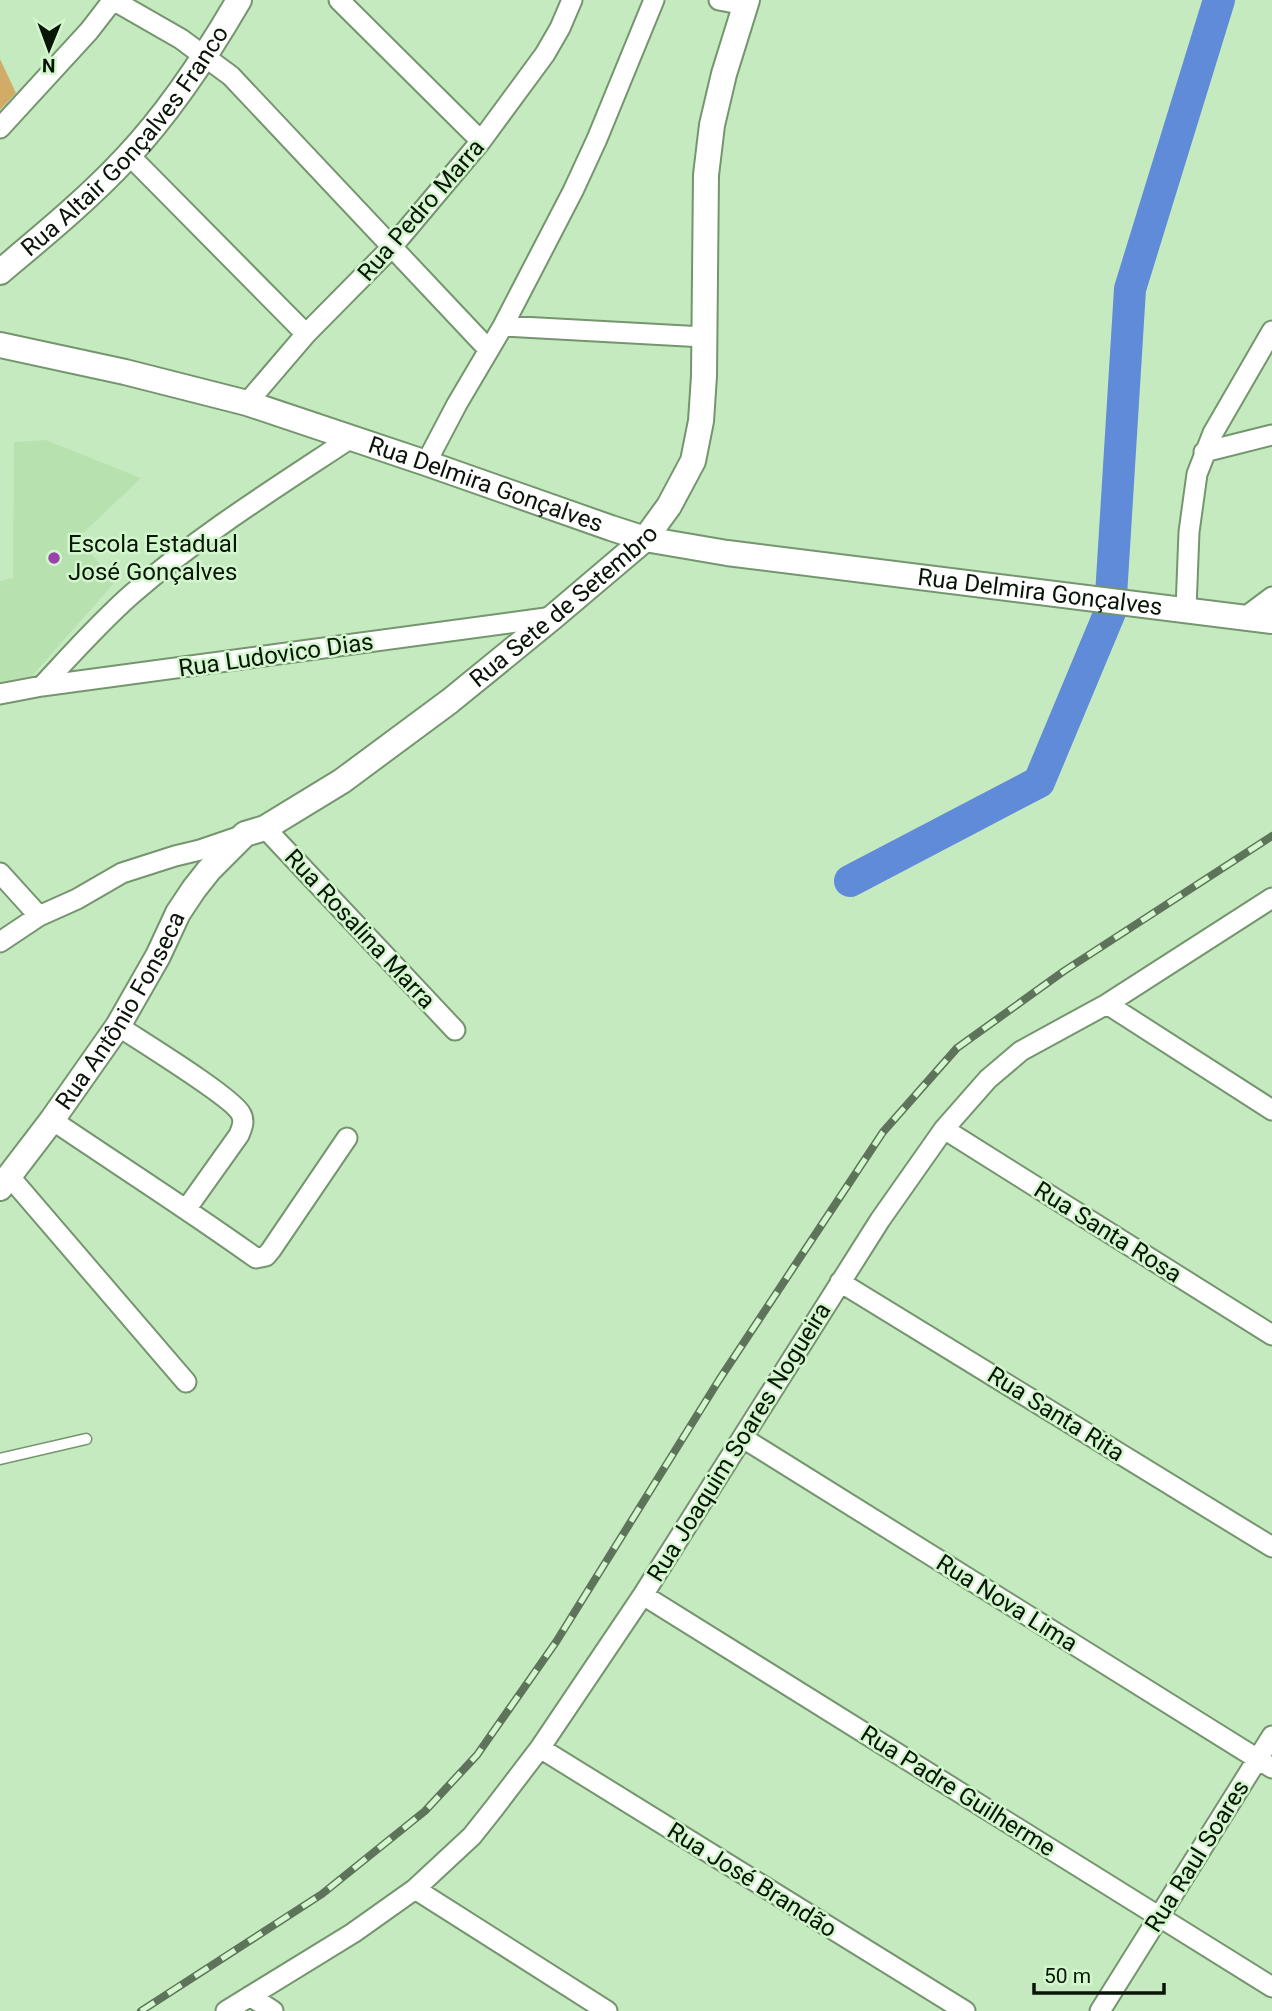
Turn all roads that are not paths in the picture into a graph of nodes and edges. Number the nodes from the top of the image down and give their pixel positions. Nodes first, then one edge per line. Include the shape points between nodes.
1 (113, 0) edge
2 (239, 0) edge
3 (339, 0) edge
4 (572, 0) edge
5 (654, 0) edge
6 (719, 0) edge
7 (746, 3) edge
8 (205, 56) junction
9 (0, 128) edge
10 (481, 141) junction
11 (129, 155) junction
12 (393, 247) junction
13 (0, 272) edge
14 (503, 326) junction
15 (1272, 331) edge
16 (306, 334) junction
17 (704, 337) junction
18 (0, 345) edge
19 (489, 350) junction
20 (247, 403) junction
21 (1272, 435) edge
22 (351, 438) junction
23 (1204, 452) junction
24 (426, 463) junction
25 (645, 539) junction
26 (1272, 597) edge
27 (1186, 609) junction
28 (553, 617) junction
29 (1244, 618) junction
30 (1272, 621) edge
31 (42, 686) junction
32 (0, 694) edge
33 (255, 831) junction
34 (0, 873) edge
35 (1272, 898) edge
36 (40, 916) junction
37 (0, 942) edge
38 (1107, 1004) junction
39 (118, 1026) junction
40 (455, 1030) dead end
41 (1272, 1110) edge
42 (52, 1120) junction
43 (944, 1129) junction
44 (346, 1138) dead end
45 (5, 1183) edge
46 (187, 1208) junction
47 (841, 1282) junction
48 (1272, 1335) edge
49 (186, 1382) dead end
50 (743, 1438) junction
51 (86, 1439) dead end
52 (0, 1459) edge
53 (1272, 1547) edge
54 (643, 1595) junction
55 (1272, 1736) edge
56 (540, 1748) junction
57 (1265, 1763) edge
58 (415, 1889) junction
59 (1159, 1917) junction
60 (1272, 1987) edge
61 (250, 1996) junction
62 (226, 2011) edge
63 (273, 2011) edge
64 (607, 2011) edge
65 (965, 2011) edge
66 (1100, 2011) edge

1 - 8 street
1 - 9 street
2 - 8 street, Rua Altair Gonçalves Franco
3 - 10 street
4 - 10 street, Rua Pedro Marra via 545,54
5 - 14 street via 573,191
6 - 7 street
7 - 17 street, Rua Sete de Setembro via 710,138 704,216
8 - 11 street, Rua Altair Gonçalves Franco
8 - 12 street via 231,76
10 - 12 street, Rua Pedro Marra
11 - 13 street, Rua Altair Gonçalves Franco
11 - 16 street
12 - 16 street, Rua Pedro Marra
12 - 19 street
14 - 17 street
14 - 19 street
15 - 23 street
16 - 20 street, Rua Pedro Marra
17 - 25 street, Rua Sete de Setembro via 701,421 693,461
18 - 20 street, Rua Delmira Gonçalves
19 - 24 street
20 - 22 street, Rua Delmira Gonçalves
21 - 23 street
22 - 24 street, Rua Delmira Gonçalves
22 - 31 street via 166,567 121,604
23 - 27 street via 1192,503
24 - 25 street, Rua Delmira Gonçalves
25 - 27 street, Rua Delmira Gonçalves
25 - 28 street, Rua Sete de Setembro
26 - 29 street
27 - 29 street, Rua Delmira Gonçalves
28 - 31 street, Rua Ludovico Dias
28 - 33 street, Rua Sete de Setembro via 342,781
29 - 30 street, Rua Delmira Gonçalves
31 - 32 street, Rua Ludovico Dias
33 - 36 street, Rua Sete de Setembro via 122,873
33 - 39 street, Rua Antônio Fonseca via 194,889
33 - 40 street, Rua Rosalina Marra
34 - 36 street
35 - 38 street, Rua Joaquim Soares Nogueira
36 - 37 street, Rua Sete de Setembro
38 - 41 street
38 - 43 street, Rua Joaquim Soares Nogueira via 1021,1051 988,1079
39 - 42 street, Rua Antônio Fonseca
39 - 46 street via 222,1096 242,1115 239,1135
42 - 45 street, Rua Antônio Fonseca
42 - 46 street
43 - 47 street, Rua Joaquim Soares Nogueira
43 - 48 street, Rua Santa Rosa
44 - 46 street via 266,1256 256,1258
45 - 49 street
47 - 50 street, Rua Joaquim Soares Nogueira
47 - 53 street, Rua Santa Rita
50 - 54 street, Rua Joaquim Soares Nogueira
50 - 57 street, Rua Nova Lima
51 - 52 lane
54 - 56 street, Rua Joaquim Soares Nogueira
54 - 59 street, Rua Padre Guilherme
55 - 57 street, Rua Raul Soares
56 - 58 street, Rua Joaquim Soares Nogueira via 472,1836
56 - 65 street, Rua José Brandão
57 - 59 street, Rua Raul Soares
58 - 61 street, Rua Joaquim Soares Nogueira
58 - 64 street
59 - 60 street, Rua Padre Guilherme
59 - 66 street, Rua Raul Soares
61 - 62 street, Rua Joaquim Soares Nogueira
61 - 63 street

